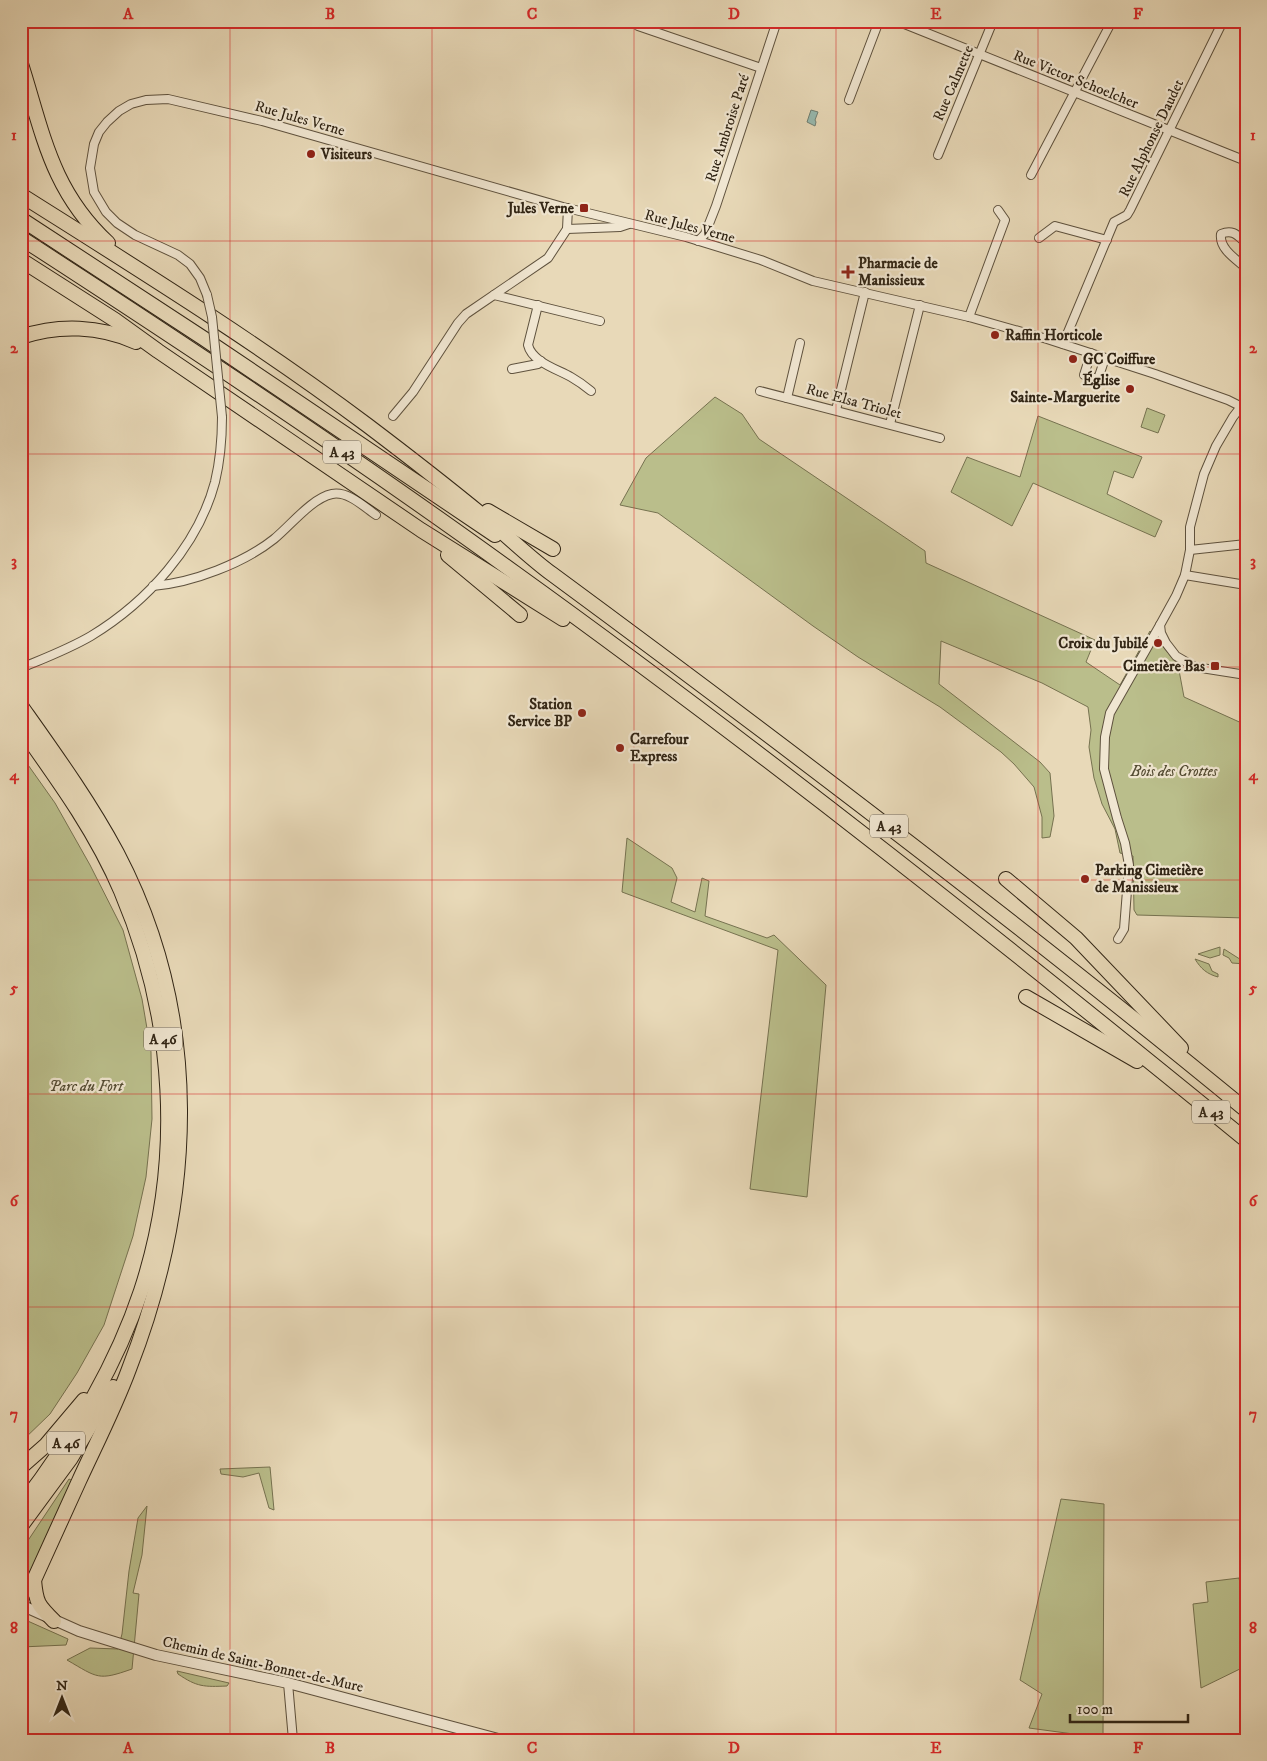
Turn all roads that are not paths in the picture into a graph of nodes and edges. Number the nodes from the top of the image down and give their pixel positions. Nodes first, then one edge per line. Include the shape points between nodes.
1 (777, 21) edge
2 (879, 21) edge
3 (897, 21) edge
4 (994, 21) edge
5 (1112, 21) edge
6 (1223, 21) edge
7 (638, 26) dead end
8 (980, 55) junction
9 (21, 64) edge
10 (761, 68) junction
11 (1075, 93) junction
12 (849, 100) dead end
13 (1169, 131) junction
14 (938, 155) dead end
15 (1246, 161) edge
16 (1031, 176) dead end
17 (21, 195) edge
18 (568, 208) junction
19 (998, 210) dead end
20 (21, 219) edge
21 (629, 224) junction
22 (567, 229) junction
23 (21, 238) edge
24 (1040, 238) dead end
25 (1107, 240) junction
26 (698, 241) junction
27 (1246, 243) edge
28 (21, 260) edge
29 (1246, 268) edge
30 (152, 277) junction
31 (865, 292) junction
32 (494, 295) junction
33 (538, 305) junction
34 (920, 305) junction
35 (969, 317) junction
36 (600, 321) dead end
37 (21, 337) edge
38 (800, 342) dead end
39 (1063, 344) junction
40 (158, 351) junction
41 (1091, 353) junction
42 (1105, 358) junction
43 (541, 361) junction
44 (512, 369) dead end
45 (591, 390) dead end
46 (760, 391) dead end
47 (787, 398) junction
48 (1244, 405) edge
49 (836, 410) junction
50 (393, 416) dead end
51 (890, 424) junction
52 (940, 438) dead end
53 (442, 483) junction
54 (391, 509) junction
55 (376, 515) dead end
56 (1246, 544) edge
57 (554, 549) dead end
58 (1190, 550) junction
59 (547, 570) junction
60 (1185, 575) junction
61 (1246, 585) edge
62 (154, 586) junction
63 (520, 615) dead end
64 (1160, 625) junction
65 (21, 668) edge
66 (1246, 675) edge
67 (655, 676) junction
68 (21, 706) edge
69 (21, 728) edge
70 (1006, 879) dead end
71 (1118, 939) dead end
72 (1026, 997) dead end
73 (1177, 1084) junction
74 (1221, 1090) junction
75 (1246, 1110) edge
76 (1246, 1140) edge
77 (157, 1282) junction
78 (105, 1375) junction
79 (21, 1467) edge
80 (21, 1506) edge
81 (21, 1526) edge
82 (34, 1580) junction
83 (21, 1596) edge
84 (21, 1605) edge
85 (54, 1621) junction
86 (288, 1683) junction
87 (293, 1740) edge
88 (502, 1740) edge

1 - 10 street, Rue Ambroise Paré
2 - 12 street
3 - 8 street, Rue Victor Schoelcher
4 - 8 street, Rue Calmette
5 - 11 street
6 - 13 street, Rue Alphonse Daudet
7 - 10 street
8 - 11 street, Rue Victor Schoelcher
8 - 14 street, Rue Calmette
9 - 30 highway via 44,144 70,198 102,238
10 - 26 street, Rue Ambroise Paré via 716,206 705,234
11 - 13 street, Rue Victor Schoelcher
11 - 16 street
13 - 15 street, Rue Victor Schoelcher
13 - 25 street, Rue Alphonse Daudet via 1130,210 1114,222
17 - 30 highway
18 - 21 street, Rue Jules Verne
18 - 22 street
18 - 62 street, Rue Jules Verne, bridge via 237,115 168,99 138,101 112,117 103,126 91,151 90,178 94,192 101,206 117,223 178,255 200,278 208,295 212,317 222,417 221,448 207,504 189,540
19 - 35 street via 1005,220
20 - 59 highway, A 43
21 - 22 street
21 - 26 street, Rue Jules Verne
22 - 32 street via 548,258
23 - 67 highway, A 43 via 381,478
24 - 25 street via 1055,226
25 - 39 street, Rue Alphonse Daudet
26 - 31 street, Rue Jules Verne via 761,260 813,281
27 - 29 street via 1234,232 1221,234 1223,246
28 - 40 highway
30 - 53 highway via 316,388
31 - 34 street, Rue Jules Verne
31 - 49 street
32 - 33 street
32 - 50 street via 458,323 413,392
33 - 36 street
33 - 43 street via 528,345 529,351
34 - 35 street, Rue Jules Verne
34 - 51 street
35 - 39 street, Rue Jules Verne
37 - 40 highway via 55,329 92,329 128,338
38 - 47 street
39 - 41 street, Rue Jules Verne
40 - 54 highway
41 - 42 street, Rue Jules Verne
41 - 42 street via 1084,375 1098,379
42 - 48 street, Rue Jules Verne
43 - 44 street
43 - 45 street
46 - 47 street, Rue Elsa Triolet
47 - 49 street, Rue Elsa Triolet
48 - 58 street via 1216,446 1204,474 1190,527
49 - 51 street, Rue Elsa Triolet
51 - 52 street, Rue Elsa Triolet
53 - 57 highway
53 - 59 highway
54 - 63 highway
54 - 67 highway
55 - 62 street via 351,497 331,494 318,500 276,537 246,557 172,584
56 - 58 street
58 - 60 street
59 - 74 highway, A 43 via 883,821
60 - 61 street
60 - 64 street
62 - 65 street, Rue Jules Verne via 90,636
64 - 66 street via 1166,643 1176,656 1195,667
64 - 71 street via 1110,713 1105,737 1104,769 1129,865 1124,929
67 - 73 highway, A 43 via 936,890
68 - 77 highway, A 46 via 78,788 117,853 148,927 167,992 179,1070 180,1147 171,1223
69 - 78 highway, A 46 via 75,807 121,890 147,963 164,1044 169,1129 160,1214 140,1293
70 - 74 highway via 1076,938
72 - 73 highway
73 - 76 highway, A 43
74 - 75 highway, A 43
77 - 81 highway, A 46 via 131,1350 108,1397 71,1458
77 - 82 highway via 129,1369
78 - 79 highway via 46,1445
78 - 80 highway, A 46 via 61,1451
82 - 83 highway
82 - 85 highway via 35,1598
84 - 85 street, Chemin de Saint-Bonnet-de-Mure
85 - 86 street, Chemin de Saint-Bonnet-de-Mure via 156,1655
86 - 87 street
86 - 88 street, Chemin de Saint-Bonnet-de-Mure

